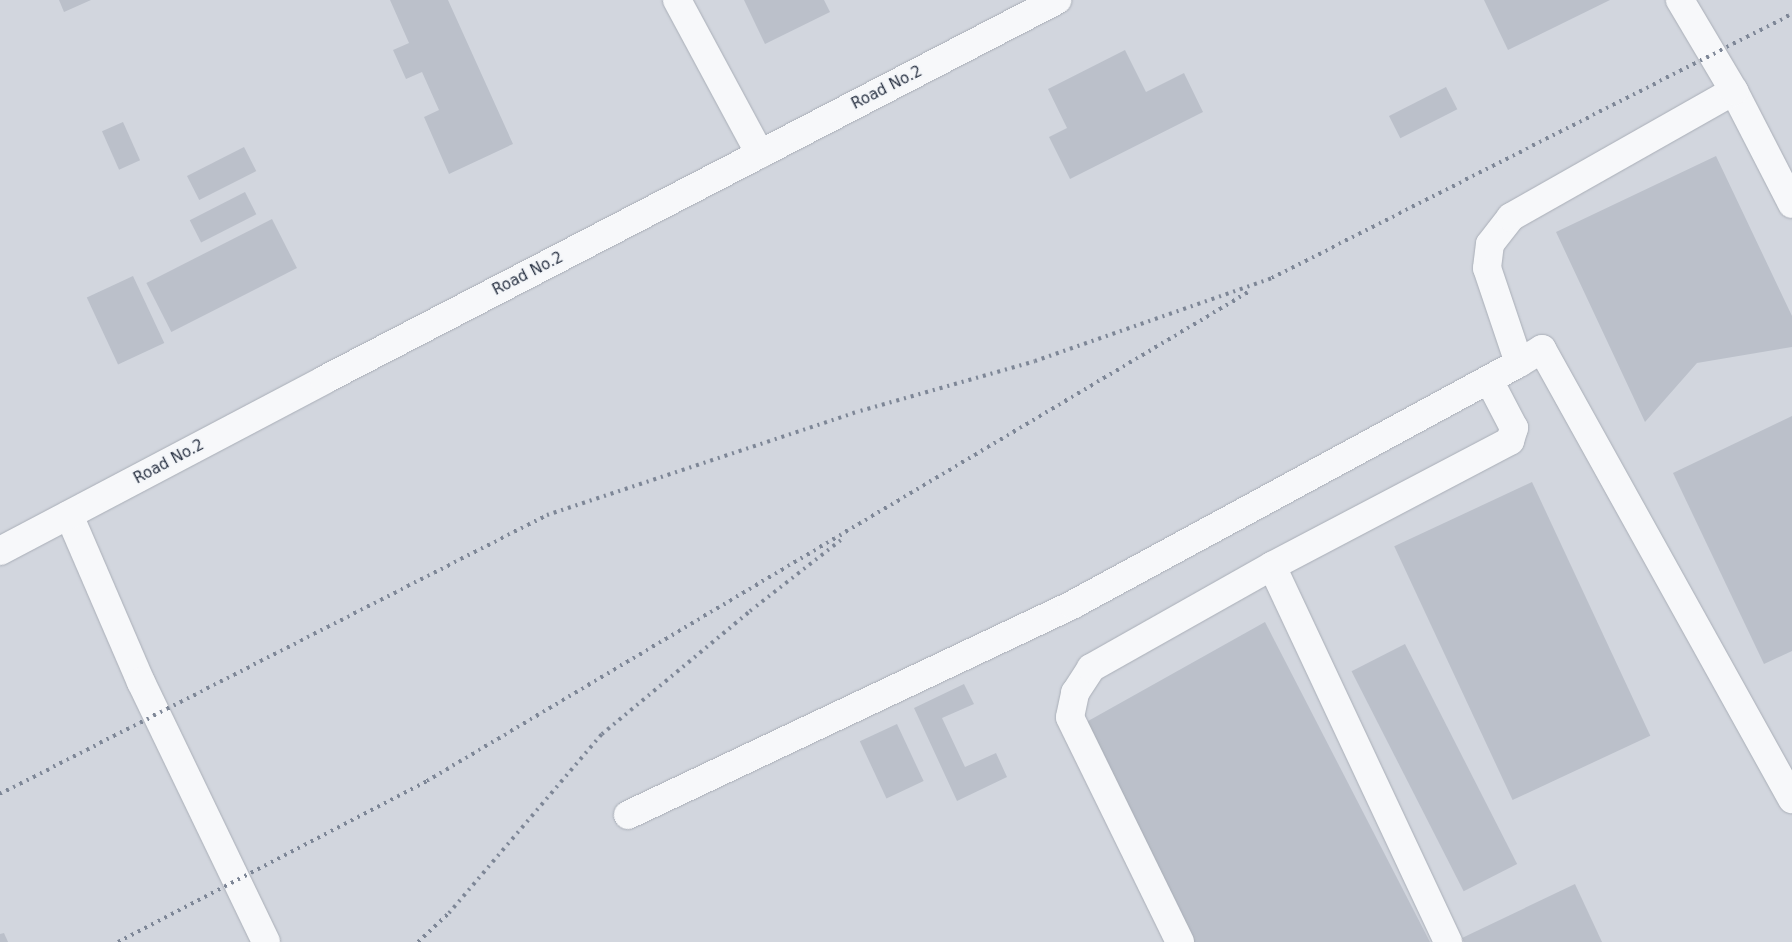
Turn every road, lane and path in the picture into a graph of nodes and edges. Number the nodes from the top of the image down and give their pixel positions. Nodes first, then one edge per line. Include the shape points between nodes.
1 (677, 0) edge
2 (1057, 0) edge
3 (1680, 0) edge
4 (1734, 91) junction
5 (760, 154) junction
6 (1792, 204) edge
7 (1519, 363) junction
8 (1488, 380) junction
9 (69, 515) junction
10 (0, 551) edge
11 (1272, 566) junction
12 (1792, 799) edge
13 (628, 815) dead end
14 (266, 942) edge
15 (1180, 942) edge
16 (1448, 942) edge

1 - 5 lane
2 - 5 lane, Road No.2
3 - 4 lane
4 - 6 lane
4 - 7 lane via 1511,217 1490,244 1487,268
5 - 9 lane, Road No.2
7 - 8 lane
7 - 12 lane via 1542,350
8 - 11 lane via 1514,428 1510,441
8 - 13 lane via 1072,605
9 - 10 lane, Road No.2
9 - 14 lane via 141,682
11 - 15 lane via 1091,668 1075,693 1070,717
11 - 16 lane

